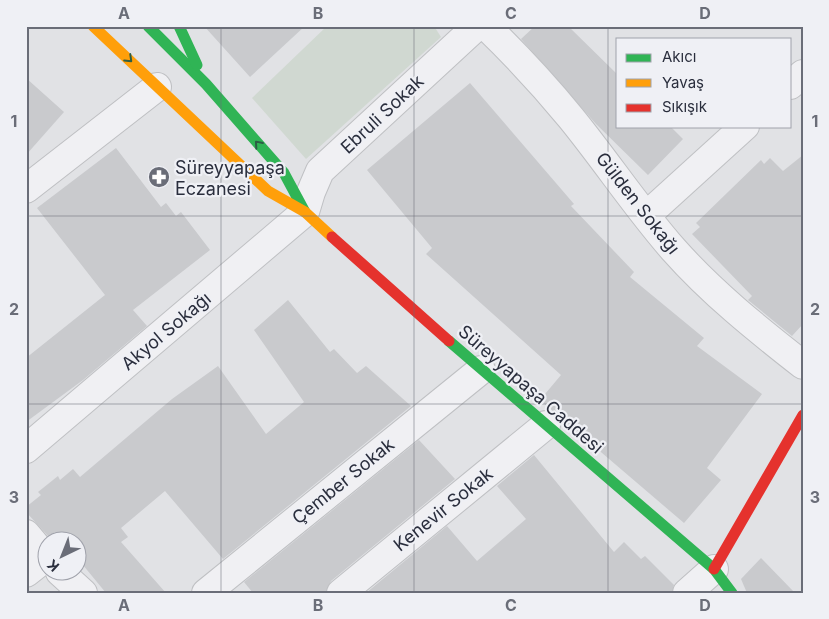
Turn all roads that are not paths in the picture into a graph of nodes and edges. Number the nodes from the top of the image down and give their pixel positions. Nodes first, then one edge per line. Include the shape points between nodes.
1 (93, 26) edge
2 (179, 26) edge
3 (477, 26) edge
4 (486, 26) edge
5 (149, 27) edge
6 (159, 56) dead end
7 (803, 74) edge
8 (792, 83) edge
9 (206, 84) junction
10 (165, 87) junction
11 (743, 128) edge
12 (26, 189) edge
13 (305, 212) junction
14 (646, 215) junction
15 (803, 365) edge
16 (480, 370) junction
17 (803, 415) edge
18 (546, 426) junction
19 (26, 449) edge
20 (26, 534) edge
21 (38, 554) edge
22 (714, 569) junction
23 (68, 582) edge
24 (84, 593) edge
25 (206, 593) edge
26 (341, 593) edge
27 (687, 593) edge
28 (732, 593) edge

1 -> 10 street, Süreyyapaşa Caddesi
2 - 9 street, Süreyyapaşa Caddesi
3 - 13 street, Ebruli Sokak via 320,171
4 - 14 street, Gülden Sokağı via 520,58
5 - 6 street, Süreyyapaşa Caddesi
5 - 9 street, Süreyyapaşa Caddesi
7 - 8 street
13 -> 9 street, Süreyyapaşa Caddesi via 284,173
10 - 12 street
10 - 13 street, Süreyyapaşa Caddesi via 268,191
11 - 14 street
13 - 16 street, Süreyyapaşa Caddesi
13 - 19 street, Akyol Sokağı
14 - 15 street, Gülden Sokağı via 707,286
16 - 18 street, Süreyyapaşa Caddesi
16 - 25 street, Çember Sokak
17 - 22 street
18 - 22 street, Süreyyapaşa Caddesi
18 - 26 street, Kenevir Sokak
20 - 21 street
22 - 27 street
22 - 28 street, Süreyyapaşa Caddesi
23 - 24 street

